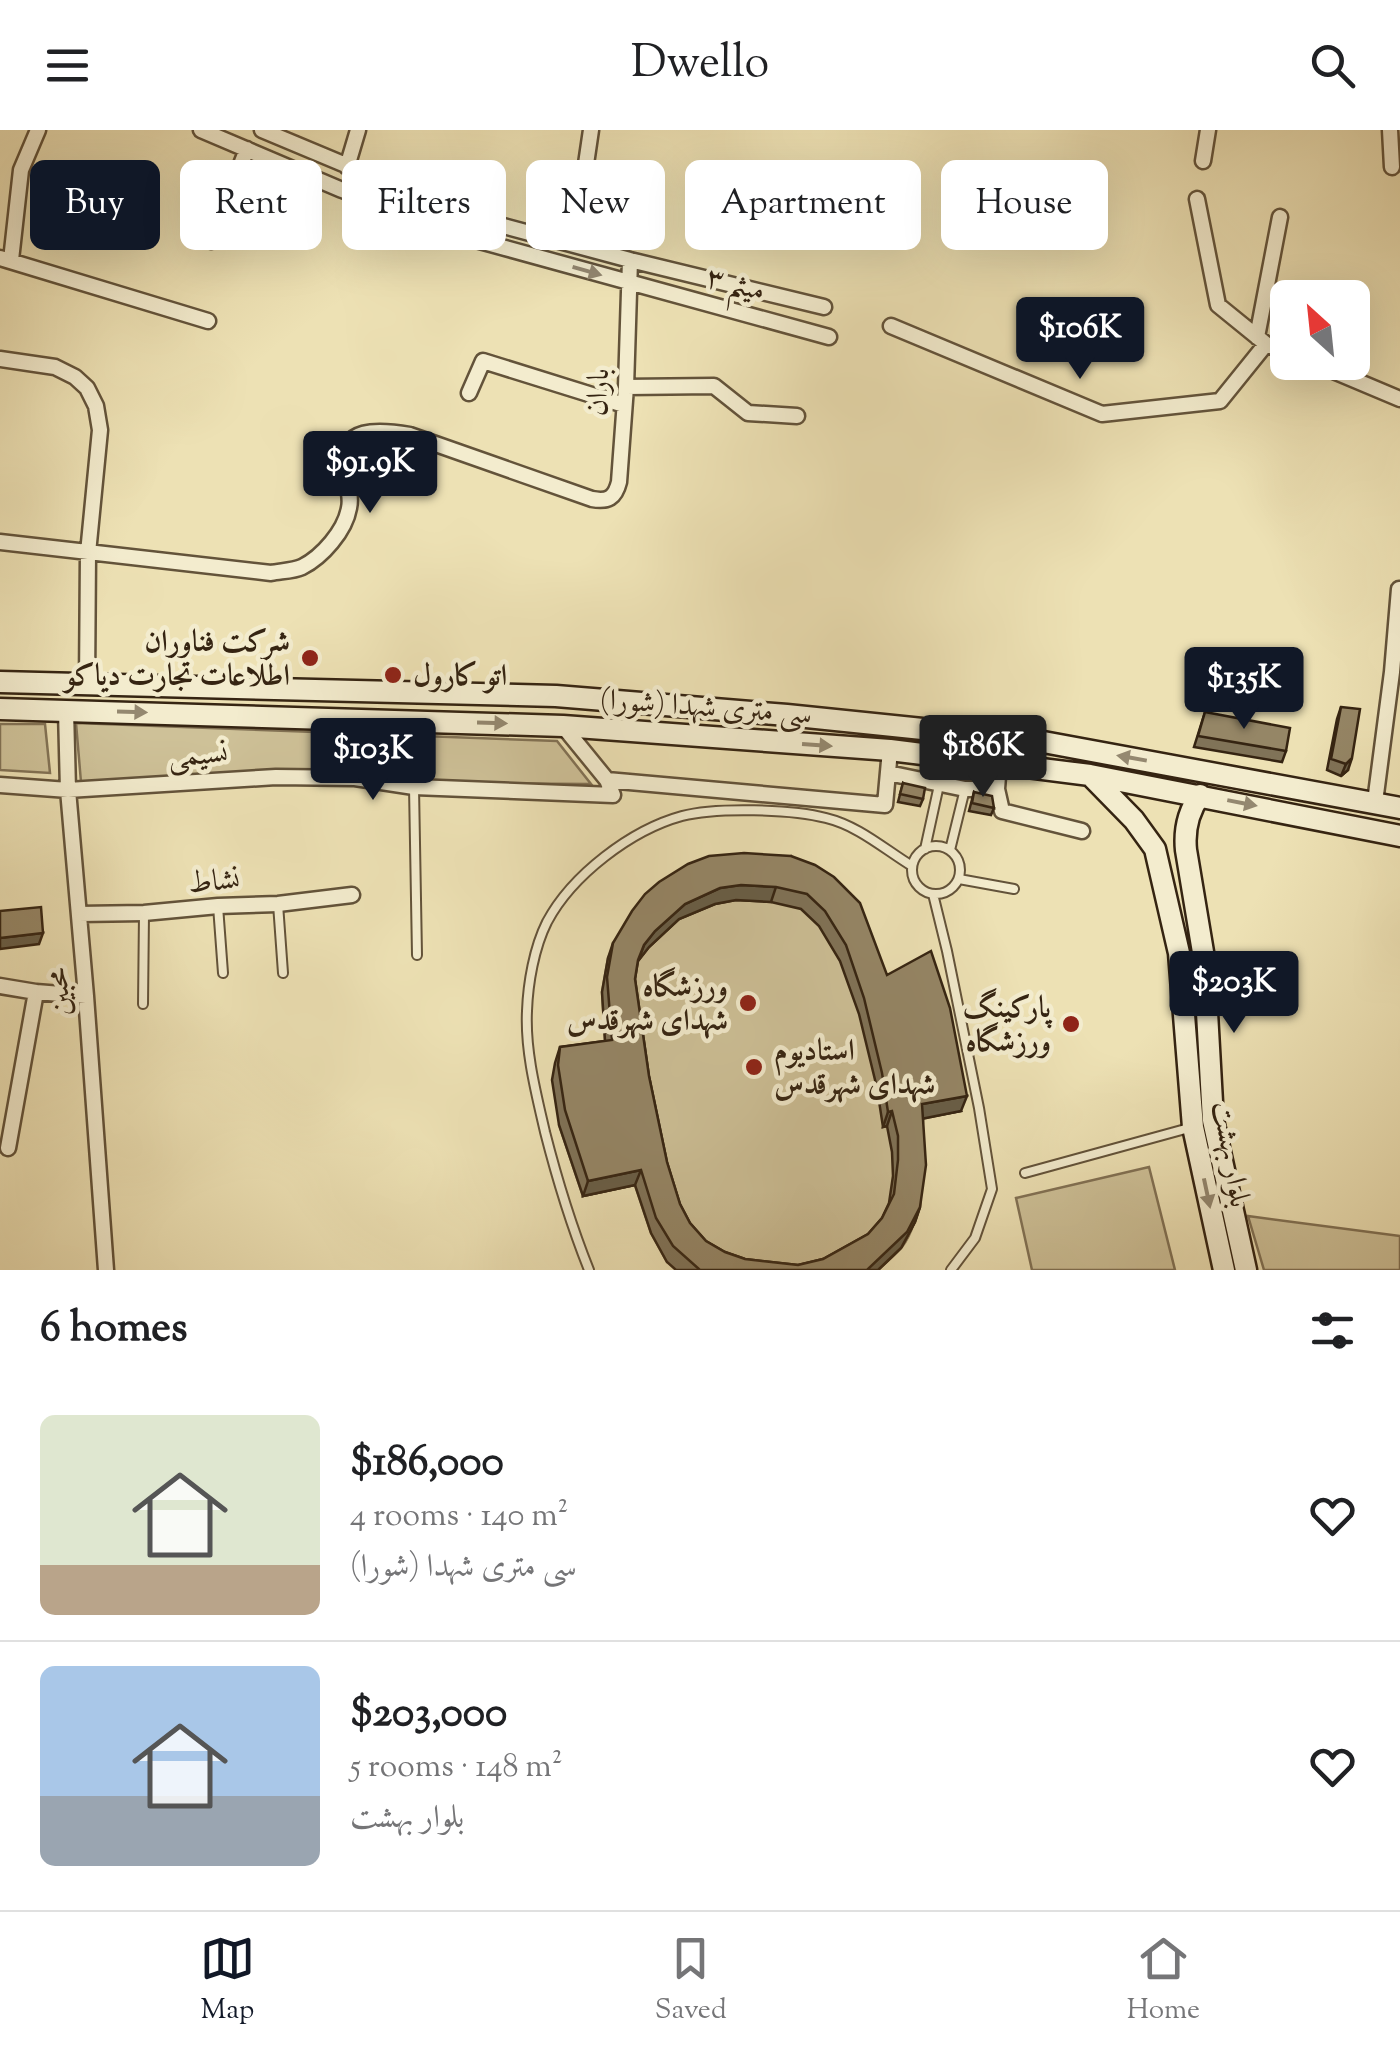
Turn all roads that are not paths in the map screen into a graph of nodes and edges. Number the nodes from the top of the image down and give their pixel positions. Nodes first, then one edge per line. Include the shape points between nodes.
1 (38, 130) edge
2 (200, 130) edge
3 (262, 130) edge
4 (358, 130) edge
5 (591, 130) edge
6 (1208, 130) edge
7 (1390, 130) edge
8 (247, 148) junction
9 (242, 160) edge
10 (349, 160) edge
11 (587, 160) edge
12 (1203, 161) dead end
13 (342, 165) edge
14 (1392, 167) dead end
15 (342, 190) edge
16 (1197, 199) dead end
17 (1280, 217) dead end
18 (506, 227) edge
19 (506, 249) edge
20 (6, 259) edge
21 (630, 260) junction
22 (628, 283) junction
23 (824, 307) dead end
24 (208, 321) dead end
25 (891, 326) dead end
26 (829, 337) dead end
27 (1262, 340) junction
28 (1270, 344) edge
29 (0, 359) edge
30 (1355, 380) edge
31 (626, 387) junction
32 (469, 393) dead end
33 (1400, 399) edge
34 (624, 405) junction
35 (797, 416) dead end
36 (0, 542) edge
37 (88, 553) junction
38 (1399, 589) edge
39 (1396, 673) edge
40 (0, 682) edge
41 (87, 686) junction
42 (556, 696) junction
43 (0, 709) edge
44 (66, 710) junction
45 (564, 726) junction
46 (890, 750) junction
47 (1000, 763) junction
48 (888, 773) junction
49 (1090, 775) junction
50 (607, 780) junction
51 (0, 784) edge
52 (939, 785) junction
53 (414, 787) junction
54 (965, 789) junction
55 (997, 789) junction
56 (68, 790) junction
57 (1200, 795) junction
58 (1375, 802) junction
59 (1400, 808) edge
60 (1370, 829) junction
61 (1082, 831) dead end
62 (1400, 836) edge
63 (925, 849) junction
64 (1154, 849) junction
65 (950, 850) junction
66 (1186, 850) junction
67 (912, 866) junction
68 (958, 878) junction
69 (1014, 888) dead end
70 (933, 894) junction
71 (352, 895) dead end
72 (278, 904) junction
73 (218, 906) junction
74 (144, 913) junction
75 (79, 914) junction
76 (418, 955) dead end
77 (223, 973) dead end
78 (283, 973) dead end
79 (0, 986) edge
80 (36, 992) junction
81 (86, 996) junction
82 (144, 1004) dead end
83 (1200, 1122) junction
84 (8, 1148) dead end
85 (1026, 1173) dead end
86 (106, 1270) edge
87 (589, 1270) edge
88 (951, 1270) edge
89 (1224, 1270) edge
90 (1246, 1270) edge

1 - 20 street via 21,170
2 - 8 street, میثم ۳
3 - 13 street, میثم ۳
4 - 10 street
5 - 11 street
6 - 12 street
7 - 14 street
8 - 9 street
8 - 15 street, میثم ۳
16 - 27 street via 1218,305
17 - 27 street
18 - 21 street, میثم ۳
19 -> 22 street, میثم ۳
20 - 24 street
21 - 22 street, باران
21 - 23 street, میثم ۳
22 - 26 street, میثم ۳
22 - 31 street, باران
25 - 27 street via 1102,414 1220,401
27 - 28 street
29 - 37 street via 56,367 87,388 96,406 100,430
30 - 33 street
31 - 34 street, باران
31 - 35 street via 714,386 748,413
32 - 34 street via 484,361
34 - 37 street, باران via 620,482 610,499 592,499 380,430 349,442 344,523 300,568 272,573
36 - 37 street
37 - 41 street
38 - 39 street
39 - 58 street
40 - 41 main road, سی متری شهدا (شورا)
41 - 42 main road, سی متری شهدا (شورا)
42 - 45 main road
58 -> 42 main road, سی متری شهدا (شورا) via 1038,741
43 - 44 main road, سی متری شهدا (شورا)
44 -> 45 main road, سی متری شهدا (شورا)
44 - 56 street, محبین
45 -> 46 main road, سی متری شهدا (شورا)
45 - 50 street
46 - 47 main road, سی متری شهدا (شورا)
46 - 48 street
47 - 49 main road, سی متری شهدا (شورا)
47 - 55 street
48 - 50 street via 885,805
48 - 52 street
49 - 57 main road, سی متری شهدا (شورا)
49 - 64 main road, بلوار بهشت
50 - 53 street, نسیمی via 612,796
51 - 56 street, نسیمی
52 - 54 street
52 - 63 lane
53 - 56 street, نسیمی via 276,777
53 - 76 lane
54 - 55 street
54 - 65 lane
55 - 61 street via 1002,811
56 - 75 street, محبین
57 -> 60 main road, سی متری شهدا (شورا)
57 - 66 main road, بلوار بهشت via 1187,821
58 - 59 main road, سی متری شهدا (شورا)
58 - 60 main road
60 - 62 main road, سی متری شهدا (شورا)
63 - 65 lane
63 - 67 lane
64 - 66 main road via 1168,830
64 - 83 main road, بلوار بهشت via 1179,953
65 - 68 lane via 959,863
66 - 83 main road, بلوار بهشت via 1204,958
67 - 70 lane via 919,887
67 - 87 lane via 859,830 827,818 728,812 684,816 644,830 574,886 547,923 526,1012 540,1108
68 - 69 lane
68 - 70 lane via 948,891
70 - 88 lane via 992,1189 975,1238
71 - 72 street, نشاط
72 - 73 street, نشاط
72 - 78 lane
73 - 74 street, نشاط
73 - 77 lane
74 - 75 street, نشاط
74 - 82 lane
75 - 81 street, محبین
79 - 80 street
80 - 81 street
80 - 84 street
81 - 86 street, محبین
83 - 85 lane
83 -> 89 main road, بلوار بهشت
83 - 90 main road, بلوار بهشت

